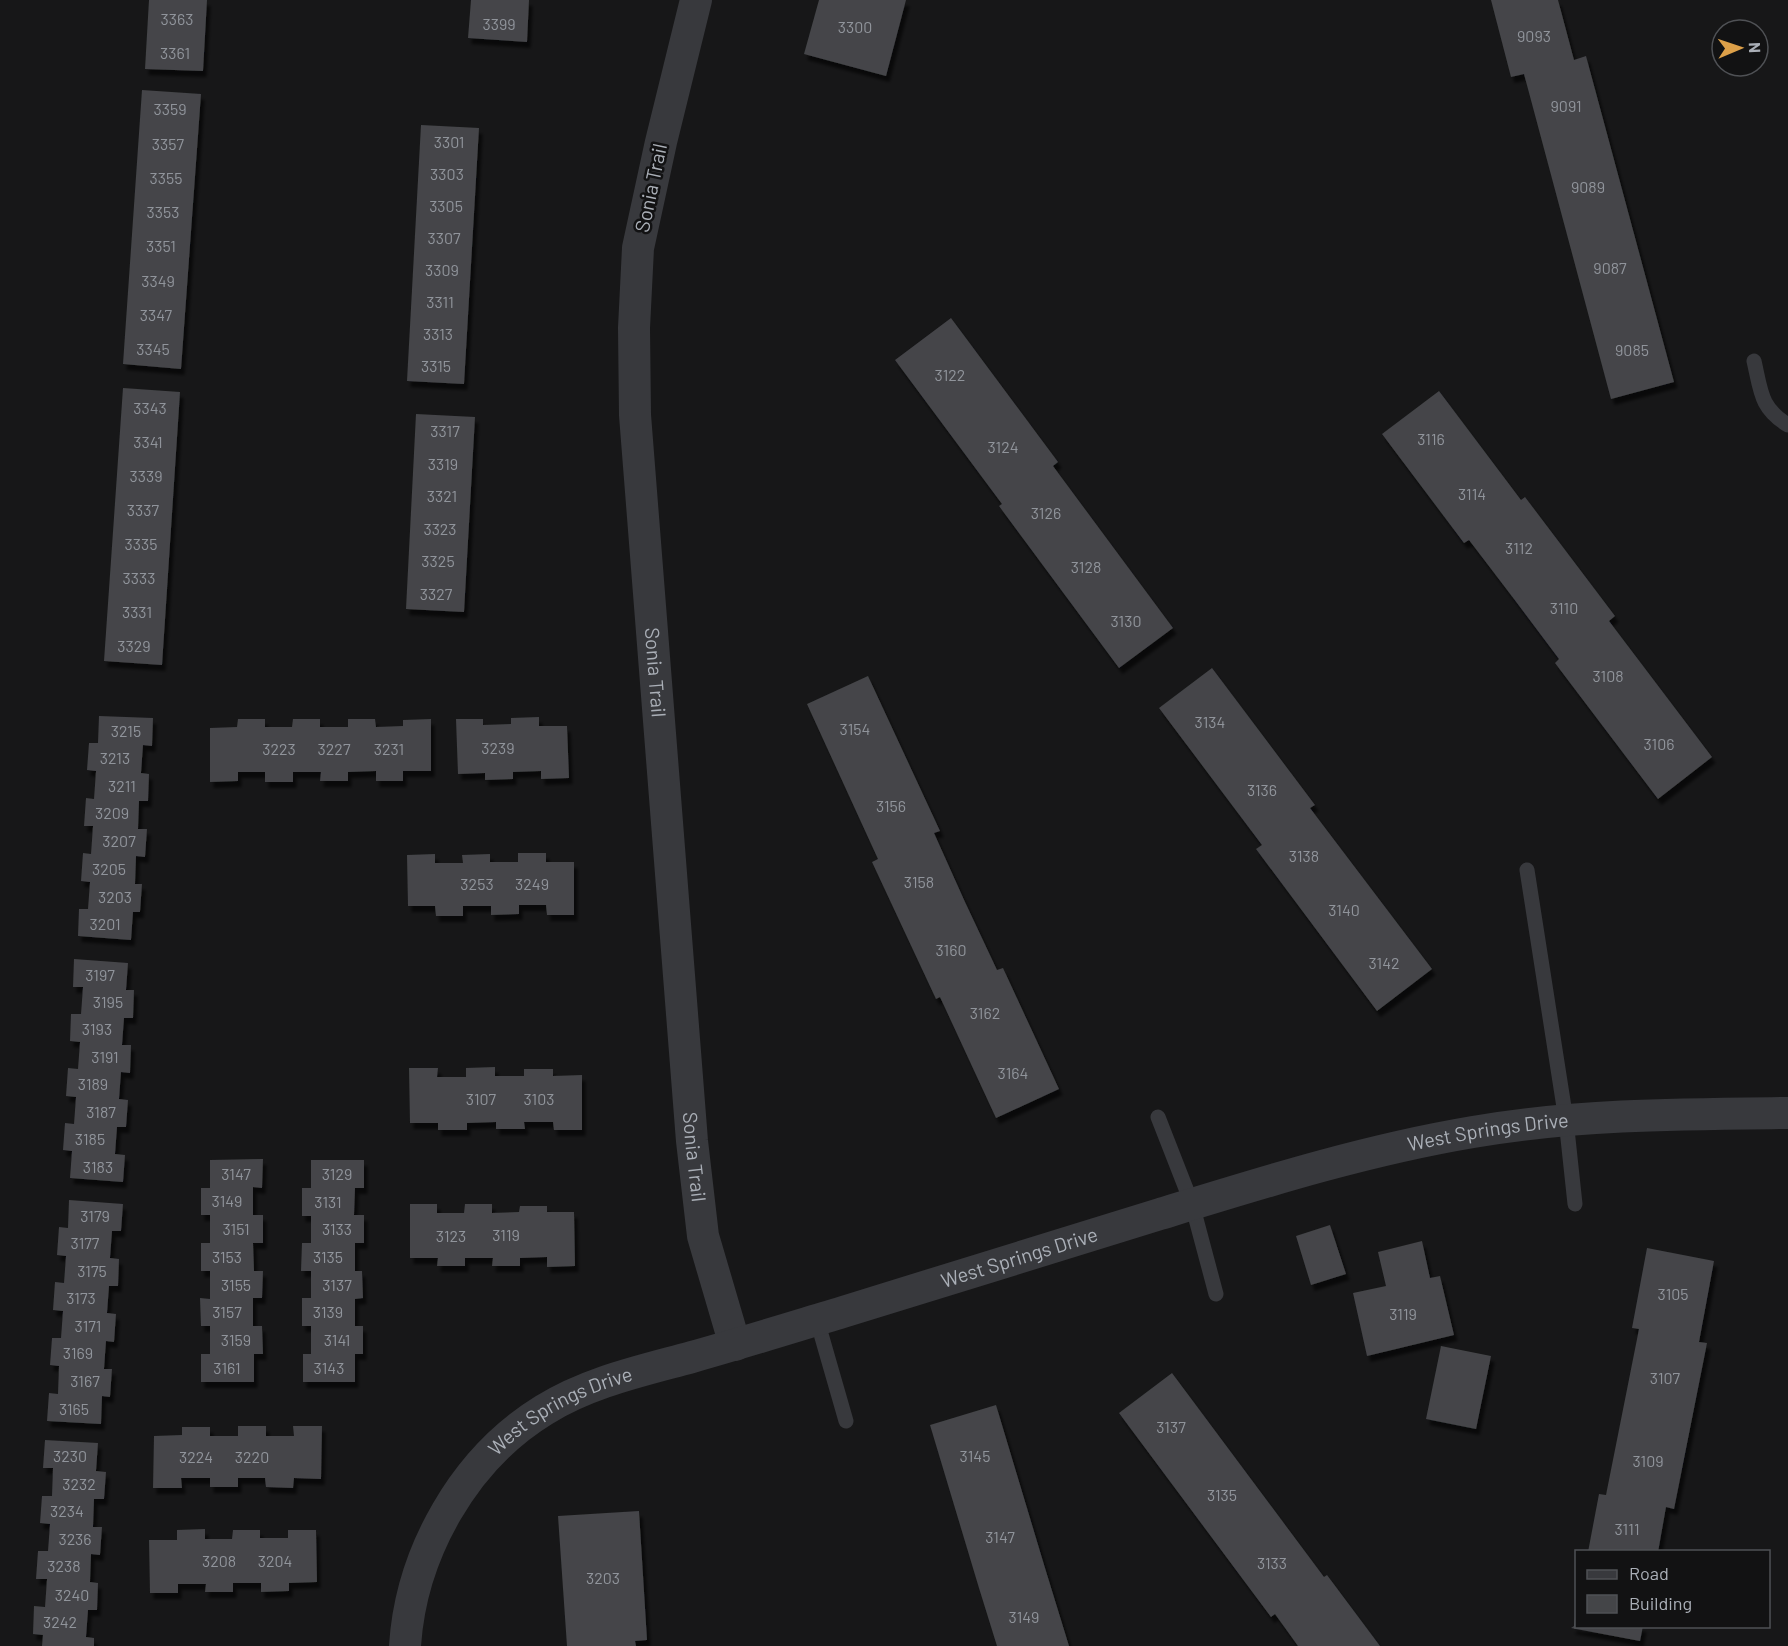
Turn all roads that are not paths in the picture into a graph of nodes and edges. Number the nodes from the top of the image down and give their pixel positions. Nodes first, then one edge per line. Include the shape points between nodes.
1 (696, 0) edge
2 (1754, 361) dead end
3 (1788, 425) edge
4 (1527, 870) dead end
5 (1788, 1113) edge
6 (1158, 1117) dead end
7 (1566, 1120) junction
8 (1192, 1204) junction
9 (1575, 1204) dead end
10 (1216, 1294) dead end
11 (817, 1320) junction
12 (735, 1344) junction
13 (846, 1421) dead end
14 (405, 1646) edge

1 - 12 street, Sonia Trail via 638,248 635,415 692,1141 703,1236
2 - 3 lane via 1771,415
4 - 7 lane
5 - 7 street, West Springs Drive
6 - 8 lane
7 - 8 street, West Springs Drive via 1474,1131 1337,1160
7 - 9 lane
8 - 10 lane
8 - 11 street, West Springs Drive
11 - 12 street, West Springs Drive
11 - 13 lane
12 - 14 street, West Springs Drive via 600,1382 544,1410 496,1446 456,1497 424,1556 407,1617

